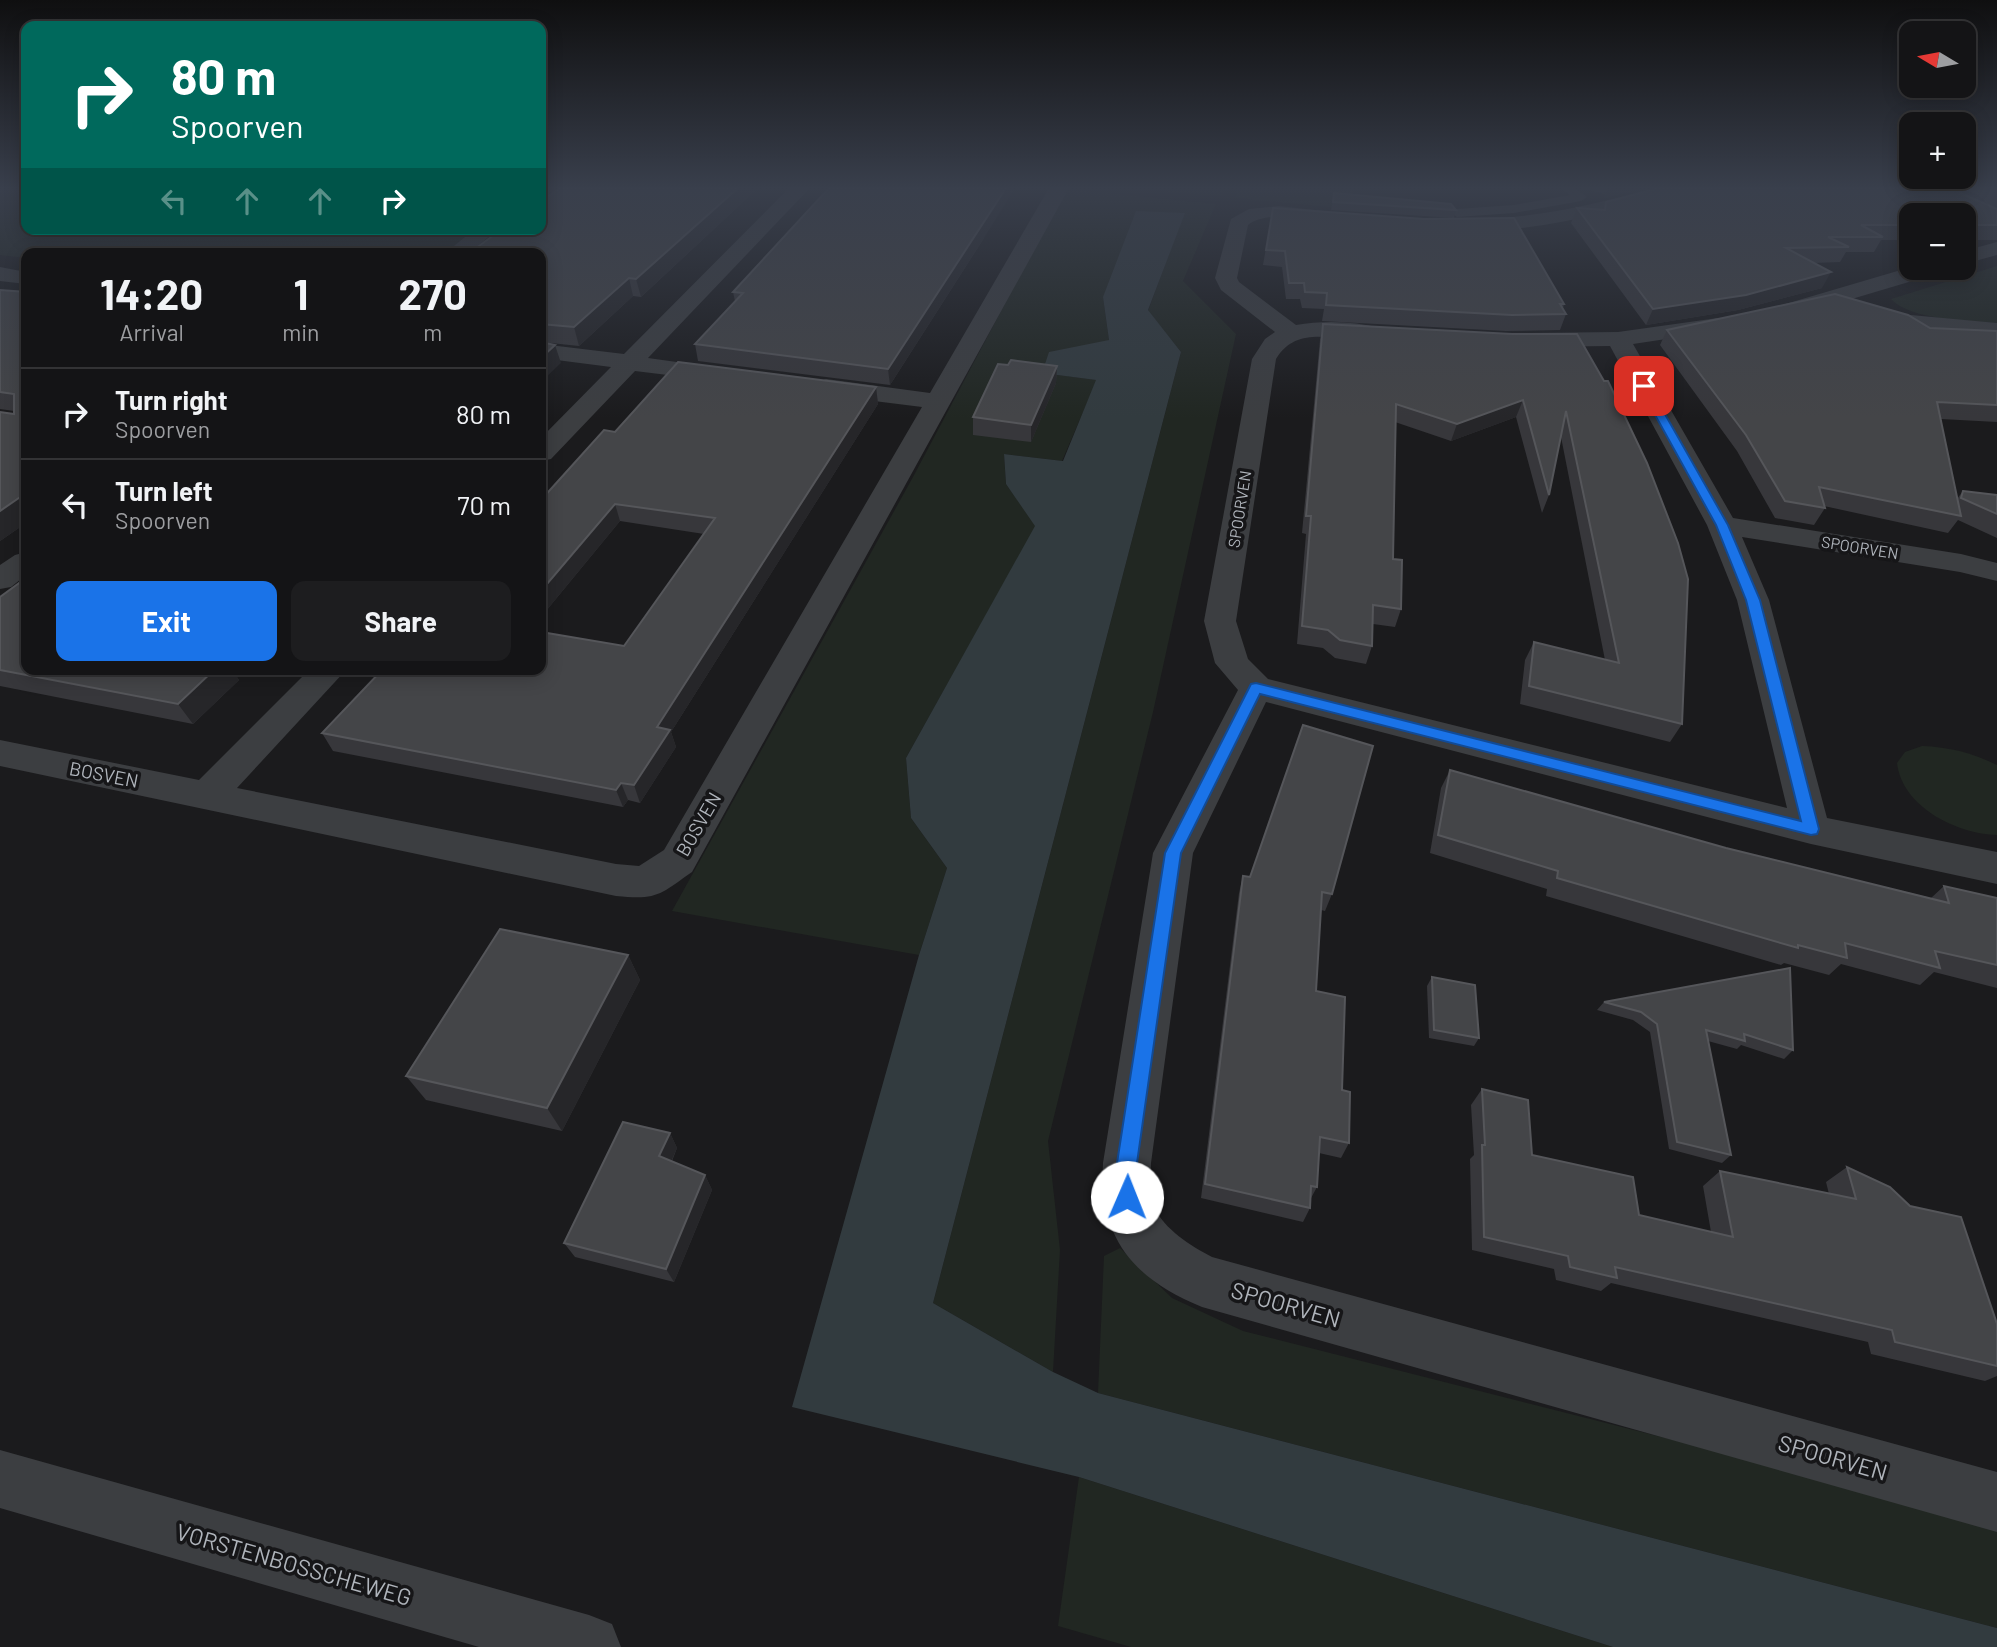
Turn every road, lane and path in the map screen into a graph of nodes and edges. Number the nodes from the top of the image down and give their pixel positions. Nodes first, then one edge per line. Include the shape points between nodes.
1 (724, 265) edge
2 (1016, 265) edge
3 (1229, 265) edge
4 (0, 274) edge
5 (21, 277) edge
6 (1899, 278) edge
7 (1829, 299) junction
8 (1997, 330) edge
9 (1293, 334) junction
10 (1400, 335) edge
11 (1618, 339) junction
12 (1502, 340) edge
13 (546, 352) edge
14 (629, 362) junction
15 (750, 378) edge
16 (804, 385) edge
17 (939, 402) junction
18 (546, 448) edge
19 (1722, 525) junction
20 (21, 565) edge
21 (1997, 572) edge
22 (0, 580) edge
23 (324, 675) edge
24 (1256, 688) junction
25 (0, 753) edge
26 (208, 795) junction
27 (1811, 829) junction
28 (1997, 868) edge
29 (0, 1479) edge
30 (1997, 1502) edge
31 (589, 1647) edge

1 - 14 street
2 - 17 street, BOSVEN
3 - 9 street via 1229,285
4 - 5 street
6 - 7 street
7 - 8 street via 1898,321
7 - 11 street via 1755,318
9 - 10 street via 1316,330
9 - 24 street, SPOORVEN via 1275,341 1264,359 1220,621 1232,663
11 - 12 street
11 - 19 street
13 - 14 street
14 - 15 street
14 - 18 street
16 - 17 street
17 - 26 street, BOSVEN via 678,861 645,884
19 - 21 street, SPOORVEN
19 - 27 street via 1753,600
20 - 22 street
23 - 26 street
24 - 27 street
24 - 30 street, SPOORVEN via 1173,853 1127,1163 1127,1197 1138,1229 1165,1260 1202,1281
25 - 26 street, BOSVEN
27 - 28 street
29 - 31 street, VORSTENBOSSCHEWEG

